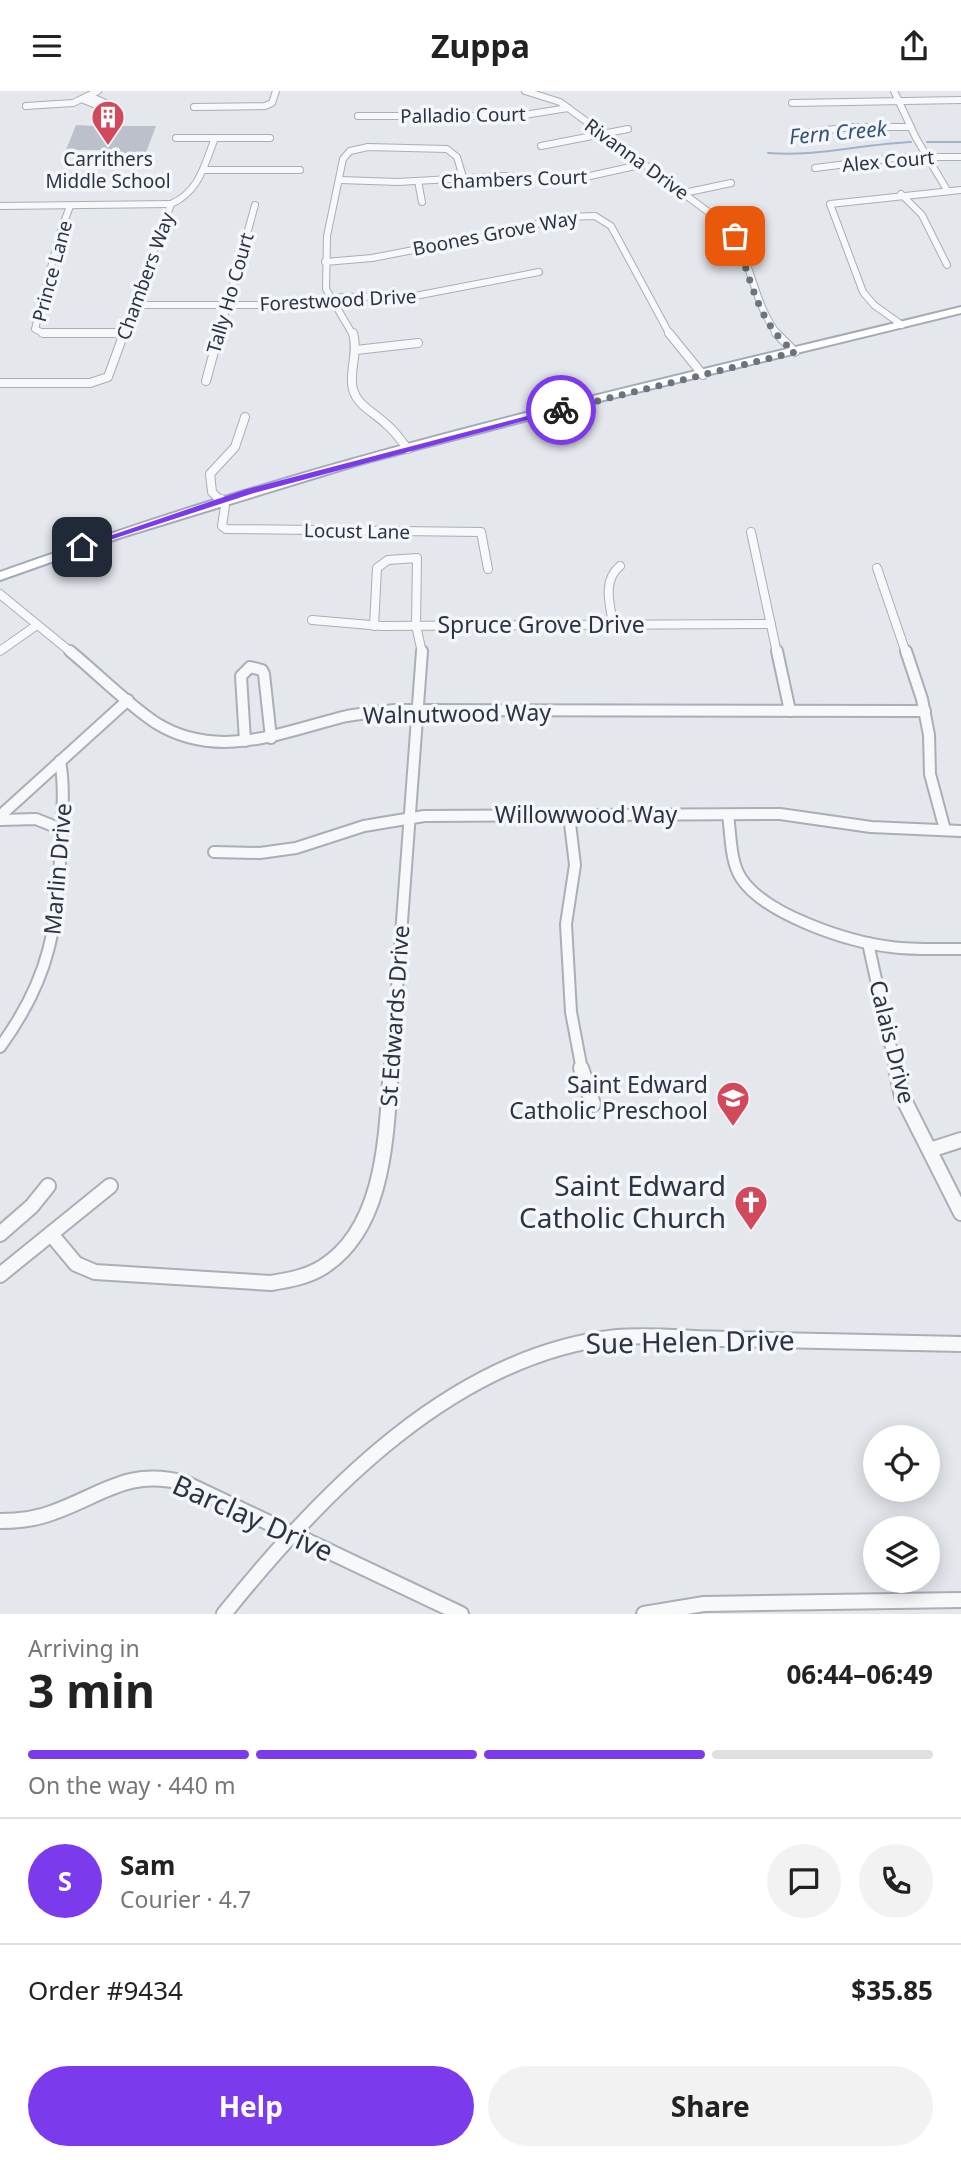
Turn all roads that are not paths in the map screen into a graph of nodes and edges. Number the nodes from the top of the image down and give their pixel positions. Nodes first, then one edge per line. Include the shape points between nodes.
1 (99, 91) edge
2 (276, 91) edge
3 (525, 91) edge
4 (817, 91) edge
5 (894, 91) edge
6 (92, 97) junction
7 (898, 99) junction
8 (84, 100) junction
9 (822, 100) junction
10 (961, 100) edge
11 (792, 103) dead end
12 (26, 106) dead end
13 (194, 107) dead end
14 (568, 108) junction
15 (358, 116) dead end
16 (911, 127) junction
17 (628, 129) dead end
18 (802, 133) dead end
19 (603, 134) junction
20 (176, 138) dead end
21 (215, 138) junction
22 (270, 138) dead end
23 (541, 146) dead end
24 (926, 156) junction
25 (961, 157) edge
26 (644, 164) junction
27 (815, 168) dead end
28 (204, 170) junction
29 (300, 170) dead end
30 (463, 177) junction
31 (340, 180) junction
32 (418, 181) junction
33 (731, 183) dead end
34 (947, 190) junction
35 (961, 190) edge
36 (684, 193) junction
37 (901, 194) junction
38 (422, 202) dead end
39 (171, 204) junction
40 (254, 205) dead end
41 (0, 206) edge
42 (70, 206) junction
43 (325, 263) junction
44 (947, 265) dead end
45 (539, 272) dead end
46 (330, 299) junction
47 (134, 305) junction
48 (227, 305) junction
49 (961, 310) edge
50 (902, 325) junction
51 (124, 333) junction
52 (418, 343) dead end
53 (356, 350) junction
54 (795, 352) junction
55 (703, 375) junction
56 (206, 381) dead end
57 (0, 383) edge
58 (245, 417) dead end
59 (408, 449) junction
60 (221, 499) junction
61 (751, 532) dead end
62 (620, 566) dead end
63 (877, 568) dead end
64 (488, 569) dead end
65 (0, 576) edge
66 (0, 594) edge
67 (312, 620) dead end
68 (613, 624) junction
69 (771, 624) junction
70 (37, 625) junction
71 (416, 625) junction
72 (374, 626) junction
73 (0, 651) edge
74 (128, 700) junction
75 (416, 711) junction
76 (790, 711) junction
77 (925, 711) junction
78 (271, 738) junction
79 (245, 741) junction
80 (60, 761) junction
81 (569, 815) junction
82 (728, 815) junction
83 (0, 818) edge
84 (411, 818) junction
85 (61, 829) junction
86 (945, 831) junction
87 (961, 831) edge
88 (214, 852) dead end
89 (868, 943) junction
90 (961, 949) edge
91 (0, 1047) edge
92 (593, 1104) dead end
93 (961, 1140) edge
94 (930, 1150) junction
95 (48, 1186) dead end
96 (110, 1186) dead end
97 (961, 1213) edge
98 (0, 1234) edge
99 (51, 1234) junction
100 (0, 1275) edge
101 (961, 1344) edge
102 (0, 1521) edge
103 (291, 1533) junction
104 (961, 1600) edge
105 (224, 1614) edge
106 (461, 1614) edge
107 (644, 1614) edge

1 - 6 street
2 - 13 street via 272,103 265,106
3 - 14 street, Rivanna Drive
4 - 9 street
5 - 7 street
6 - 8 street
6 - 8 street via 105,103
7 - 9 street
7 - 10 street
7 - 16 street
8 - 12 street
9 - 11 street
14 - 15 street, Palladio Court via 507,116
14 - 19 street, Rivanna Drive
16 - 18 street
16 - 24 street
17 - 19 street
19 - 23 street
19 - 26 street, Rivanna Drive
20 - 21 street
21 - 22 street
21 - 28 street, Chambers Way
24 - 25 street, Alex Court
24 - 27 street, Alex Court
24 - 34 street
26 - 30 street, Chambers Court via 572,180
26 - 36 street, Rivanna Drive
28 - 29 street
28 - 39 street, Chambers Way via 194,191
30 - 31 street via 457,157 447,149 368,147 348,152
30 - 32 street, Chambers Court
31 - 32 street, Chambers Court
31 - 43 street via 328,226
32 - 38 street
33 - 36 street
34 - 35 street
34 - 37 street
36 - 54 street, Rivanna Drive via 732,232 766,322
37 - 44 street via 922,215
37 - 50 street via 830,204 863,292
39 - 42 street
39 - 47 street, Chambers Way
40 - 48 street, Tally Ho Court
41 - 42 street
42 - 51 street, Prince Lane via 35,329 45,334
43 - 46 street
43 - 55 street, Boones Grove Way via 372,258 565,217 595,216 611,226 666,333
45 - 46 street, Forestwood Drive via 415,296
46 - 48 street, Forestwood Drive
46 - 53 street via 351,324
47 - 48 street, Forestwood Drive
47 - 51 street, Chambers Way
48 - 56 street, Tally Ho Court
49 - 50 main road
50 - 54 main road
51 - 57 street, Chambers Way via 109,375 99,382
52 - 53 street
53 - 59 street via 351,382 355,395
54 - 55 main road
55 - 59 main road
58 - 60 street via 235,447 210,474 212,492
59 - 60 main road
60 - 64 street, Locust Lane via 226,529 481,532
60 - 65 main road
61 - 69 street
62 - 68 street via 608,579
63 - 77 street
66 - 70 street, Walnutwood Way
67 - 72 street, Spruce Grove Drive
68 - 69 street, Spruce Grove Drive
68 - 71 street, Spruce Grove Drive
69 - 76 street
70 - 73 street
70 - 74 street, Walnutwood Way
71 - 72 street, Spruce Grove Drive
71 - 72 street, St Edwards Drive via 417,558 388,560 377,568
71 - 75 street, St Edwards Drive via 423,656
74 - 79 street, Walnutwood Way via 180,735 202,741
74 - 80 street
75 - 76 street, Walnutwood Way
75 - 78 street, Walnutwood Way via 362,713
75 - 84 street, St Edwards Drive
76 - 77 street, Walnutwood Way
77 - 86 street via 930,774
78 - 79 street, Walnutwood Way
78 - 79 street via 264,674 250,667 241,676
80 - 83 street
80 - 85 street, Marlin Drive via 65,796
81 - 82 street, Willowwood Way
81 - 84 street, Willowwood Way
81 - 92 street via 575,865 566,924 571,1011
82 - 86 street, Willowwood Way via 807,816 871,827
82 - 89 street via 739,873 757,896 776,908
83 - 85 street via 36,819
84 - 88 street, Willowwood Way via 364,826 296,848
84 - 99 street, St Edwards Drive via 384,1146 366,1217 346,1247 308,1273 257,1283 95,1272 76,1264
85 - 91 street, Marlin Drive via 55,936 34,995
86 - 87 street, Willowwood Way
89 - 90 street
89 - 94 street, Calais Drive via 902,1097
93 - 94 street
94 - 97 street, Calais Drive
95 - 98 street
96 - 99 street
99 - 100 street
101 - 103 street, Sue Helen Drive via 618,1337 578,1342 540,1353 488,1378 418,1422 352,1473
102 - 103 street, Barclay Drive via 56,1512 132,1478 161,1477 186,1483
103 - 105 street, Sue Helen Drive
103 - 106 street, Barclay Drive
104 - 107 street via 704,1604

